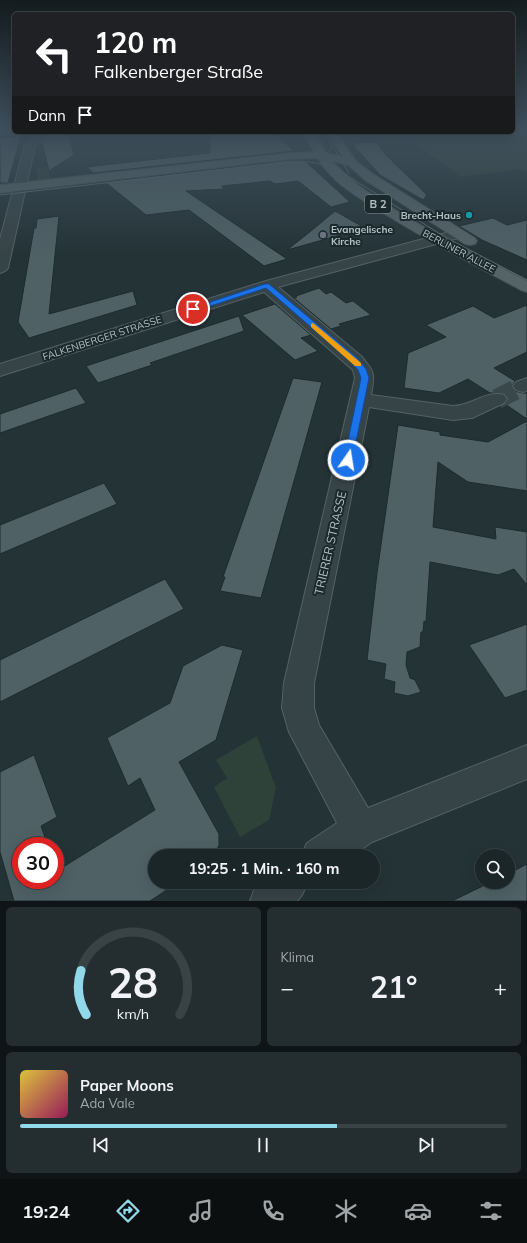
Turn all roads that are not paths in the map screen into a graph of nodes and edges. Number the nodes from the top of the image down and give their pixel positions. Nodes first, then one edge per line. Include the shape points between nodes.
1 (24, 171) edge
2 (225, 171) edge
3 (340, 171) edge
4 (359, 171) edge
5 (0, 189) edge
6 (19, 191) junction
7 (0, 198) edge
8 (457, 234) junction
9 (437, 239) junction
10 (515, 265) dead end
11 (0, 268) edge
12 (267, 286) junction
13 (527, 287) edge
14 (3, 363) edge
15 (497, 398) tunnel mouth
16 (362, 400) junction
17 (527, 762) edge
18 (360, 829) junction
19 (330, 849) edge
20 (282, 889) edge
21 (270, 901) edge

1 - 6 street
2 - 6 main road
3 - 9 main road, BERLINER ALLEE / B 2 via 342,180 354,189
4 - 8 main road, BERLINER ALLEE / B 2
5 - 6 main road
6 - 7 main road
6 - 11 street
8 - 9 street, FALKENBERGER STRASSE
8 - 10 main road, BERLINER ALLEE / B 2
9 - 12 street, FALKENBERGER STRASSE
9 - 13 main road, BERLINER ALLEE / B 2
12 - 14 street, FALKENBERGER STRASSE
12 - 16 street, TRIERER STRASSE via 362,369 365,378
15 - 16 street via 465,413
16 - 18 street, TRIERER STRASSE via 299,683 298,708 305,732
17 - 18 street
18 - 19 street
20 - 21 street

